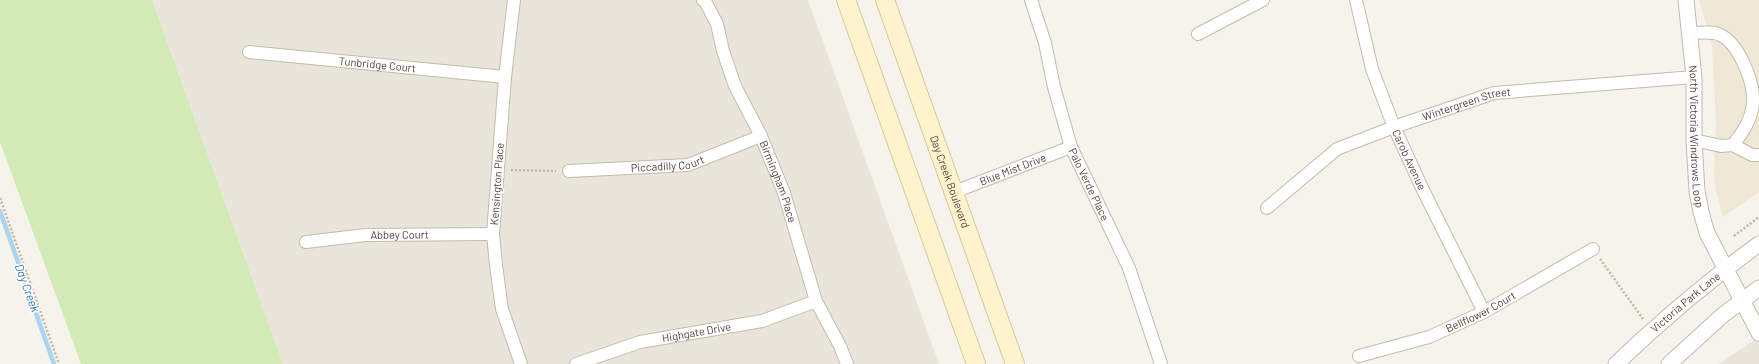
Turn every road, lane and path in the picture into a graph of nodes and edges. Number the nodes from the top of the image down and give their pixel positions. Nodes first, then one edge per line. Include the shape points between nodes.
1 (514, 0) edge
2 (846, 0) edge
3 (885, 0) edge
4 (1031, 0) edge
5 (1263, 0) edge
6 (1356, 0) edge
7 (1686, 0) edge
8 (704, 1) edge
9 (1690, 33) junction
10 (1198, 34) dead end
11 (249, 52) dead end
12 (505, 77) junction
13 (1694, 78) junction
14 (1394, 127) junction
15 (762, 136) junction
16 (1694, 140) junction
17 (1733, 145) junction
18 (1071, 147) junction
19 (1759, 155) edge
20 (498, 170) junction
21 (568, 171) joint
22 (954, 192) junction
23 (0, 198) edge
24 (1267, 208) dead end
25 (1759, 217) edge
26 (493, 234) junction
27 (1734, 236) dead end
28 (306, 242) dead end
29 (1759, 244) edge
30 (1593, 249) joint
31 (1725, 268) junction
32 (1759, 288) edge
33 (1742, 300) junction
34 (816, 301) junction
35 (1484, 312) junction
36 (1643, 319) dead end
37 (1759, 333) edge
38 (1359, 356) dead end
39 (59, 364) edge
40 (521, 364) edge
41 (576, 364) edge
42 (847, 364) edge
43 (976, 364) edge
44 (1015, 364) edge
45 (1161, 364) edge
46 (1616, 364) edge
47 (1670, 364) edge

1 - 12 street, Kensington Place
2 - 43 main road
3 - 22 main road, Day Creek Boulevard
4 - 18 street, Palo Verde Place via 1045,43
5 - 10 street
6 - 14 street, Carob Avenue via 1372,69
7 - 9 street, North Victoria Windrows Loop
8 - 15 street, Birmingham Place via 718,24 723,51 735,86
9 - 13 street, North Victoria Windrows Loop
9 - 17 street via 1719,34 1731,41 1741,56 1752,90 1753,103 1744,131
11 - 12 street, Tunbridge Court
12 - 20 street, Kensington Place
13 - 14 street, Wintergreen Street via 1494,93
13 - 16 street, North Victoria Windrows Loop
14 - 24 street, Wintergreen Street via 1337,149
14 - 35 street, Carob Avenue
15 - 21 street, Piccadilly Court via 688,165
15 - 34 street, Birmingham Place via 784,194
16 - 17 street via 1721,146
16 - 31 street, North Victoria Windrows Loop via 1701,212 1707,233
17 - 19 street via 1752,155
18 - 22 street, Blue Mist Drive
18 - 45 street, Palo Verde Place via 1129,268
20 - 21 path
20 - 26 street, Kensington Place
22 - 44 main road, Day Creek Boulevard
23 - 39 path
25 - 27 path
26 - 28 street, Abbey Court via 366,235
26 - 40 street, Kensington Place via 502,309
29 - 31 street, Victoria Park Lane
30 - 35 street, Bellflower Court
30 - 36 path
31 - 33 street, North Victoria Windrows Loop
31 - 46 street, Victoria Park Lane via 1654,327
32 - 33 street
33 - 37 street, North Victoria Windrows Loop
33 - 47 street
34 - 41 street, Highgate Drive via 762,321 640,342
34 - 42 street, Birmingham Place
35 - 38 street, Bellflower Court via 1429,337

